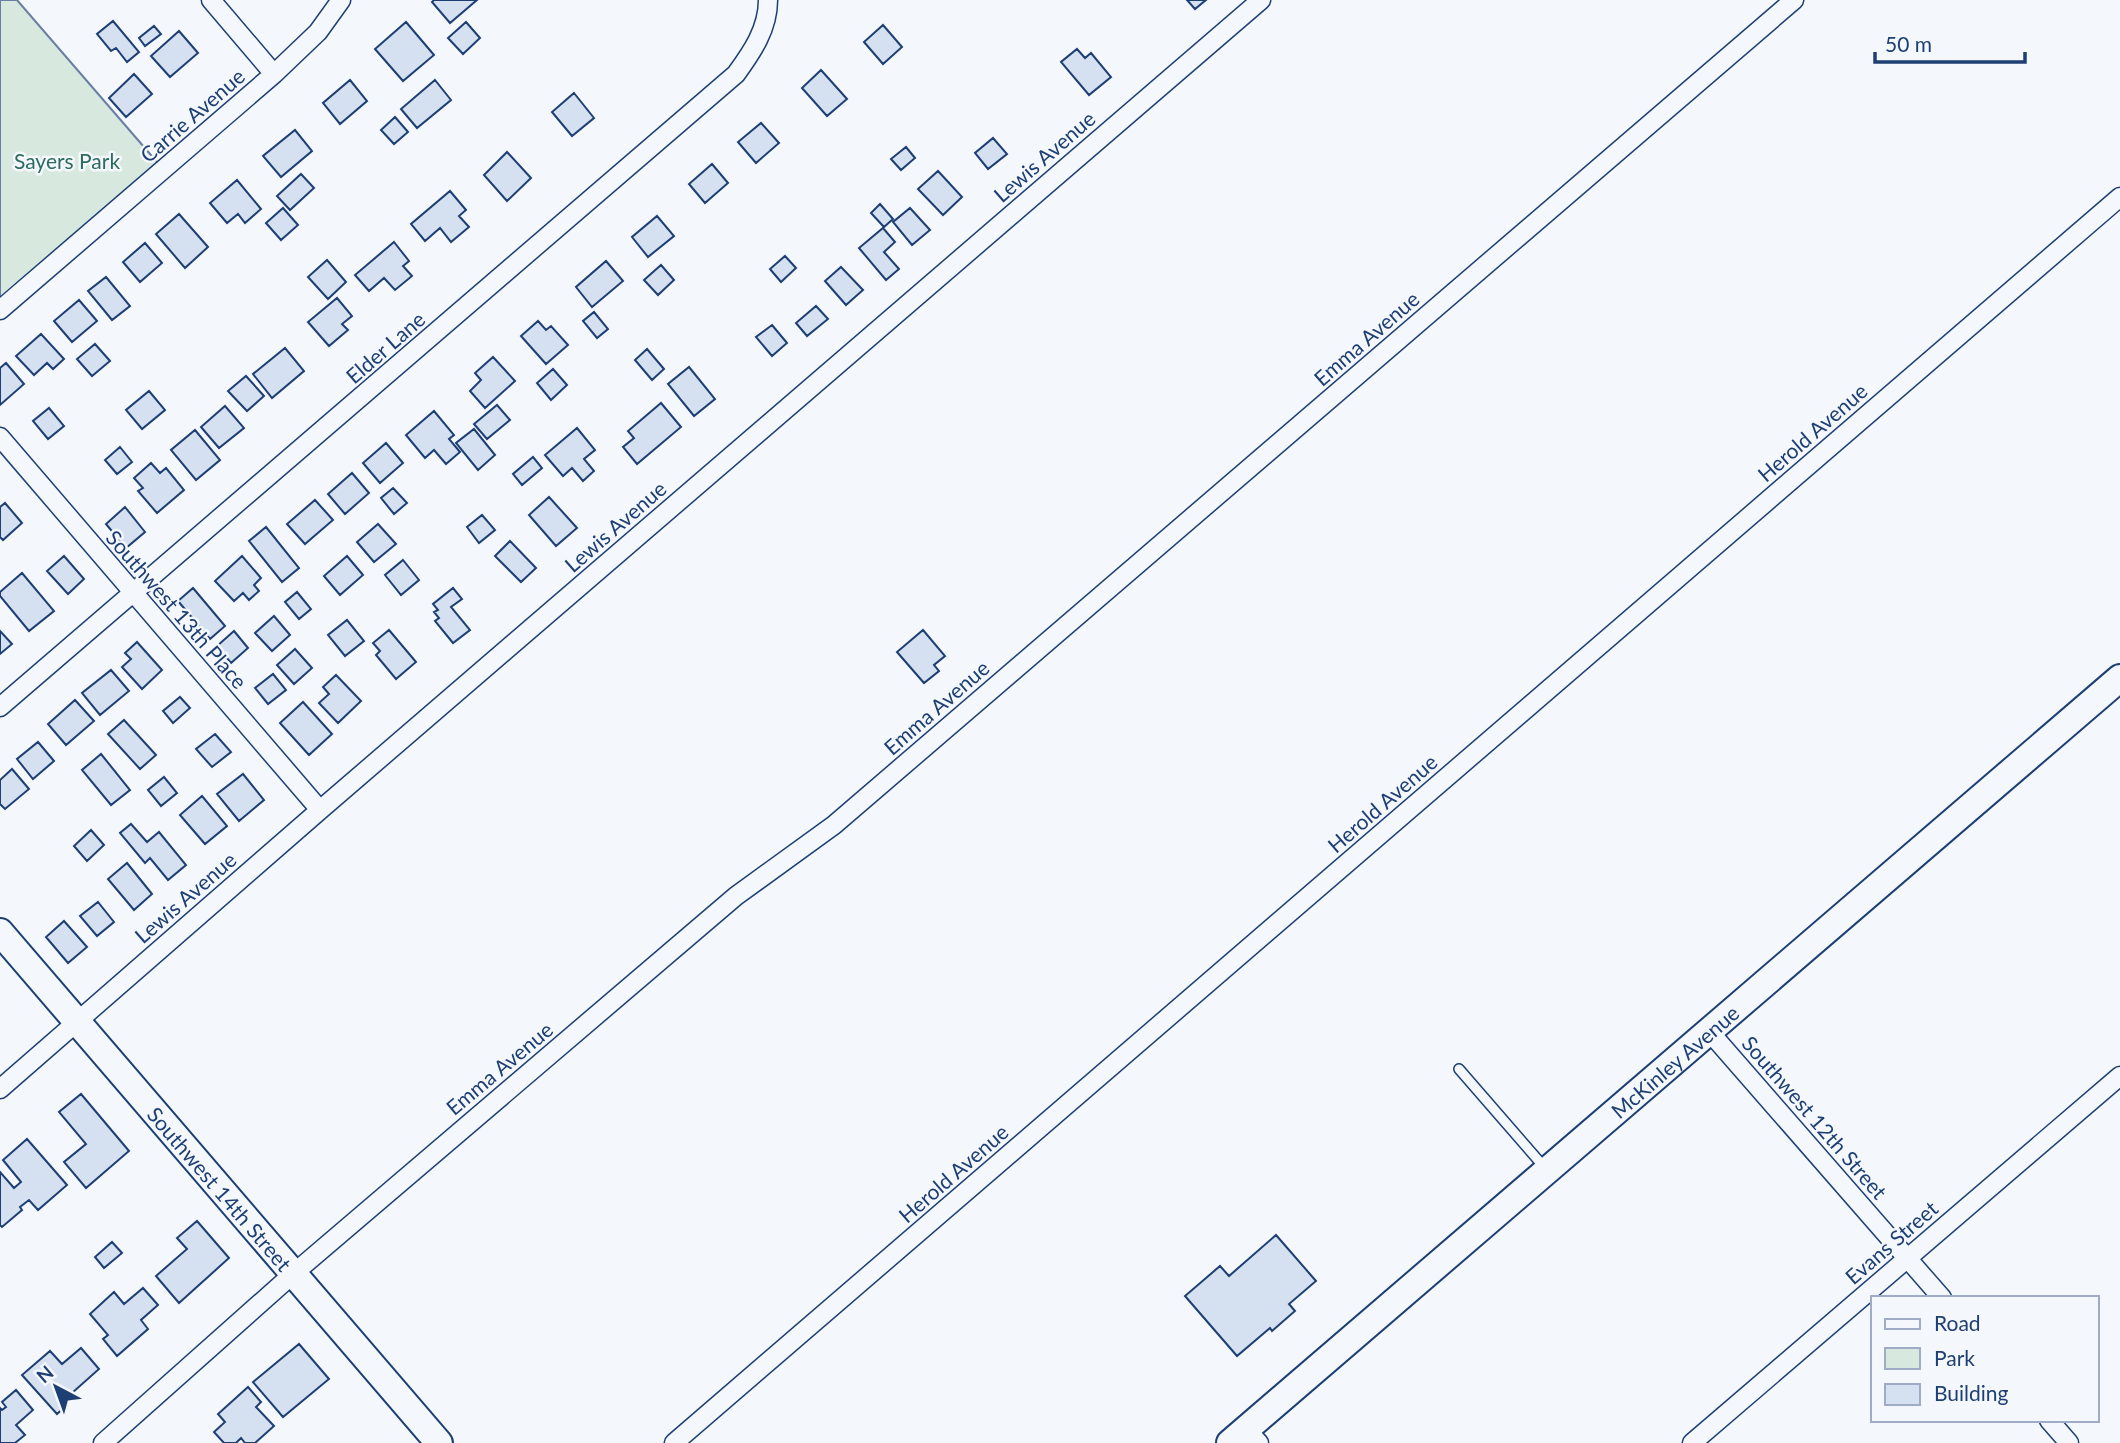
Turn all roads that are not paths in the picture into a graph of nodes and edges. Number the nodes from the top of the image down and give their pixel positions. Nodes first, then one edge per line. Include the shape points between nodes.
1 (211, 0) edge
2 (341, 0) edge
3 (768, 0) edge
4 (1261, 0) edge
5 (1793, 0) edge
6 (274, 74) junction
7 (2120, 197) edge
8 (0, 310) edge
9 (0, 437) edge
10 (134, 593) junction
11 (2120, 678) edge
12 (0, 707) edge
13 (320, 810) junction
14 (0, 932) edge
15 (76, 1021) junction
16 (1708, 1030) junction
17 (1459, 1069) dead end
18 (2120, 1076) edge
19 (0, 1089) edge
20 (1546, 1170) junction
21 (1908, 1258) junction
22 (293, 1274) junction
23 (1940, 1296) edge
24 (2051, 1422) edge
25 (1245, 1438) edge
26 (103, 1443) edge
27 (439, 1443) edge
28 (674, 1443) edge
29 (1692, 1443) edge
30 (2069, 1443) edge

1 - 6 street
2 - 6 street, Carrie Avenue via 318,32
3 - 10 street, Elder Lane via 757,45 736,74
4 - 13 street, Lewis Avenue
5 - 22 street, Emma Avenue via 834,825 736,896
6 - 8 street, Carrie Avenue
7 - 28 street, Herold Avenue
9 - 10 street, Southwest 13th Place
10 - 12 street, Elder Lane
10 - 13 street, Southwest 13th Place
11 - 16 main road, McKinley Avenue
13 - 15 street, Lewis Avenue
14 - 15 main road, Southwest 14th Street
15 - 19 street, Lewis Avenue
15 - 22 main road, Southwest 14th Street
16 - 20 main road, McKinley Avenue
16 - 21 street, Southwest 12th Street
17 - 20 lane
18 - 21 street, Evans Street
20 - 25 main road, McKinley Avenue
21 - 23 street, Southwest 12th Street
21 - 29 street, Evans Street
22 - 26 street, Emma Avenue
22 - 27 main road, Southwest 14th Street
24 - 30 street

